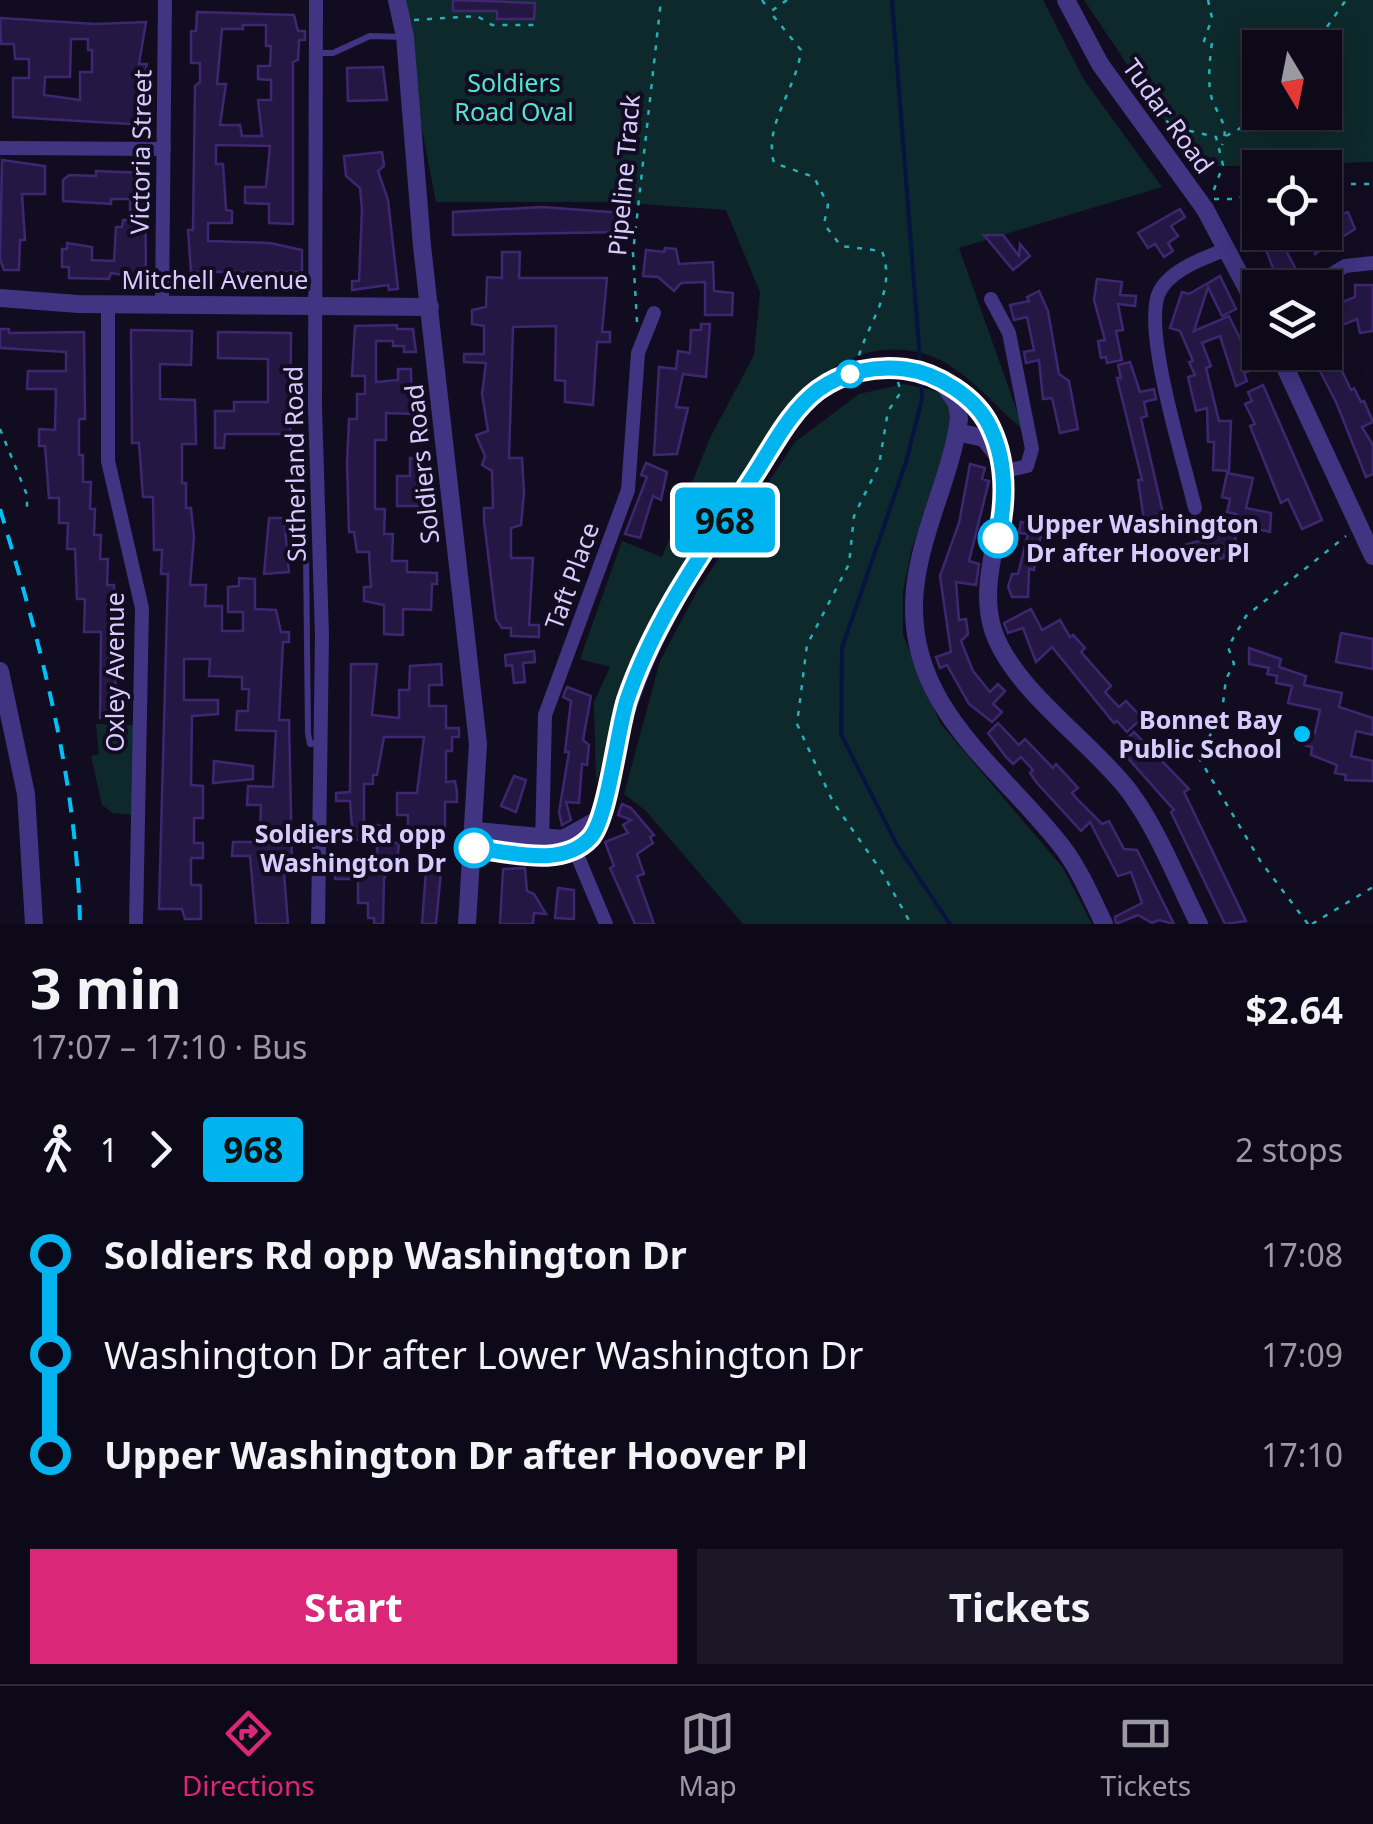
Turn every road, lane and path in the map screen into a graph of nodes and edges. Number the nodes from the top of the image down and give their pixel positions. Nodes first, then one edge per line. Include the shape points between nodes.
1 (166, 0) edge
2 (396, 0) edge
3 (661, 0) edge
4 (762, 0) edge
5 (787, 0) edge
6 (1066, 0) edge
7 (1208, 0) edge
8 (1346, 0) edge
9 (317, 1) edge
10 (770, 12) junction
11 (540, 25) dead end
12 (404, 30) junction
13 (1325, 30) edge
14 (318, 53) junction
15 (1139, 92) dead end
16 (1242, 127) edge
17 (1226, 136) junction
18 (1221, 147) junction
19 (0, 148) edge
20 (164, 150) junction
21 (1342, 184) edge
22 (1373, 184) edge
23 (1242, 197) edge
24 (1208, 204) junction
25 (1227, 249) junction
26 (1373, 263) edge
27 (1338, 270) edge
28 (1242, 278) edge
29 (0, 298) edge
30 (991, 299) dead end
31 (108, 305) junction
32 (162, 306) junction
33 (316, 306) junction
34 (430, 308) junction
35 (654, 313) dead end
36 (638, 353) junction
37 (882, 368) junction
38 (1286, 370) edge
39 (858, 372) junction
40 (943, 384) junction
41 (0, 429) edge
42 (957, 432) junction
43 (1002, 472) junction
44 (1194, 508) dead end
45 (27, 512) dead end
46 (1360, 528) junction
47 (306, 554) dead end
48 (1373, 556) edge
49 (0, 670) edge
50 (320, 743) junction
51 (475, 839) junction
52 (573, 844) junction
53 (542, 846) junction
54 (1373, 887) edge
55 (34, 924) edge
56 (136, 924) edge
57 (318, 924) edge
58 (467, 924) edge
59 (606, 924) edge
60 (910, 924) edge
61 (1104, 924) edge
62 (1199, 924) edge
63 (1310, 924) edge

1 - 20 street, Victoria Street
2 - 12 street, Soldiers Road
3 - 36 path, Pipeline Track via 633,253
4 - 10 path
5 - 10 path
6 - 24 street, Tudar Road via 1100,64
7 - 17 path via 1210,97
8 - 13 path
9 - 14 street, Sutherland Road
10 - 39 path via 801,50 773,132 774,163 814,177 828,205 824,224 840,246 882,251 888,267
11 - 12 path via 436,16
12 - 14 lane
12 - 34 street, Soldiers Road
14 - 33 street, Sutherland Road
15 - 18 path via 1173,127 1216,136
16 - 17 path
17 - 18 path
18 - 24 path via 1223,165
19 - 20 street
20 - 32 street, Victoria Street
21 - 22 path
23 - 24 path
24 - 25 street, Tudar Road
25 - 28 street, Tudar Road
25 - 44 street via 1187,266 1158,292 1153,327
26 - 27 street
29 - 31 street, Mitchell Avenue
30 - 43 street via 1008,333 1032,449 1026,466
31 - 32 street, Mitchell Avenue
31 - 56 street, Oxley Avenue via 108,461 142,608
32 - 33 street, Mitchell Avenue
33 - 34 street, Mitchell Avenue
33 - 50 street, Sutherland Road
34 - 51 street, Soldiers Road via 477,725
35 - 36 street, Taft Place
36 - 53 street, Taft Place via 628,490 545,716
37 - 39 street
37 - 40 street via 913,370
37 - 60 path via 901,392 888,411 878,465 854,516 849,564 808,645 797,724 833,802
38 - 46 street
39 - 52 street via 831,382 799,409 667,610 629,694 596,831
40 - 42 street via 957,403
40 - 43 street via 988,422
41 - 45 path
42 - 43 street via 990,443
42 - 61 street via 918,567 919,654 948,720 1060,843
43 - 62 street via 1003,518 988,596 998,641 1018,672 1129,791
46 - 48 street
46 - 63 path via 1327,547 1246,616 1228,647 1234,664 1222,711 1199,758 1260,862
47 - 50 lane via 308,733 310,744
49 - 55 street via 26,794
50 - 57 street, Sutherland Road
51 - 53 street
51 - 58 street, Soldiers Road
52 - 53 street via 560,856
52 - 59 street
54 - 63 path

